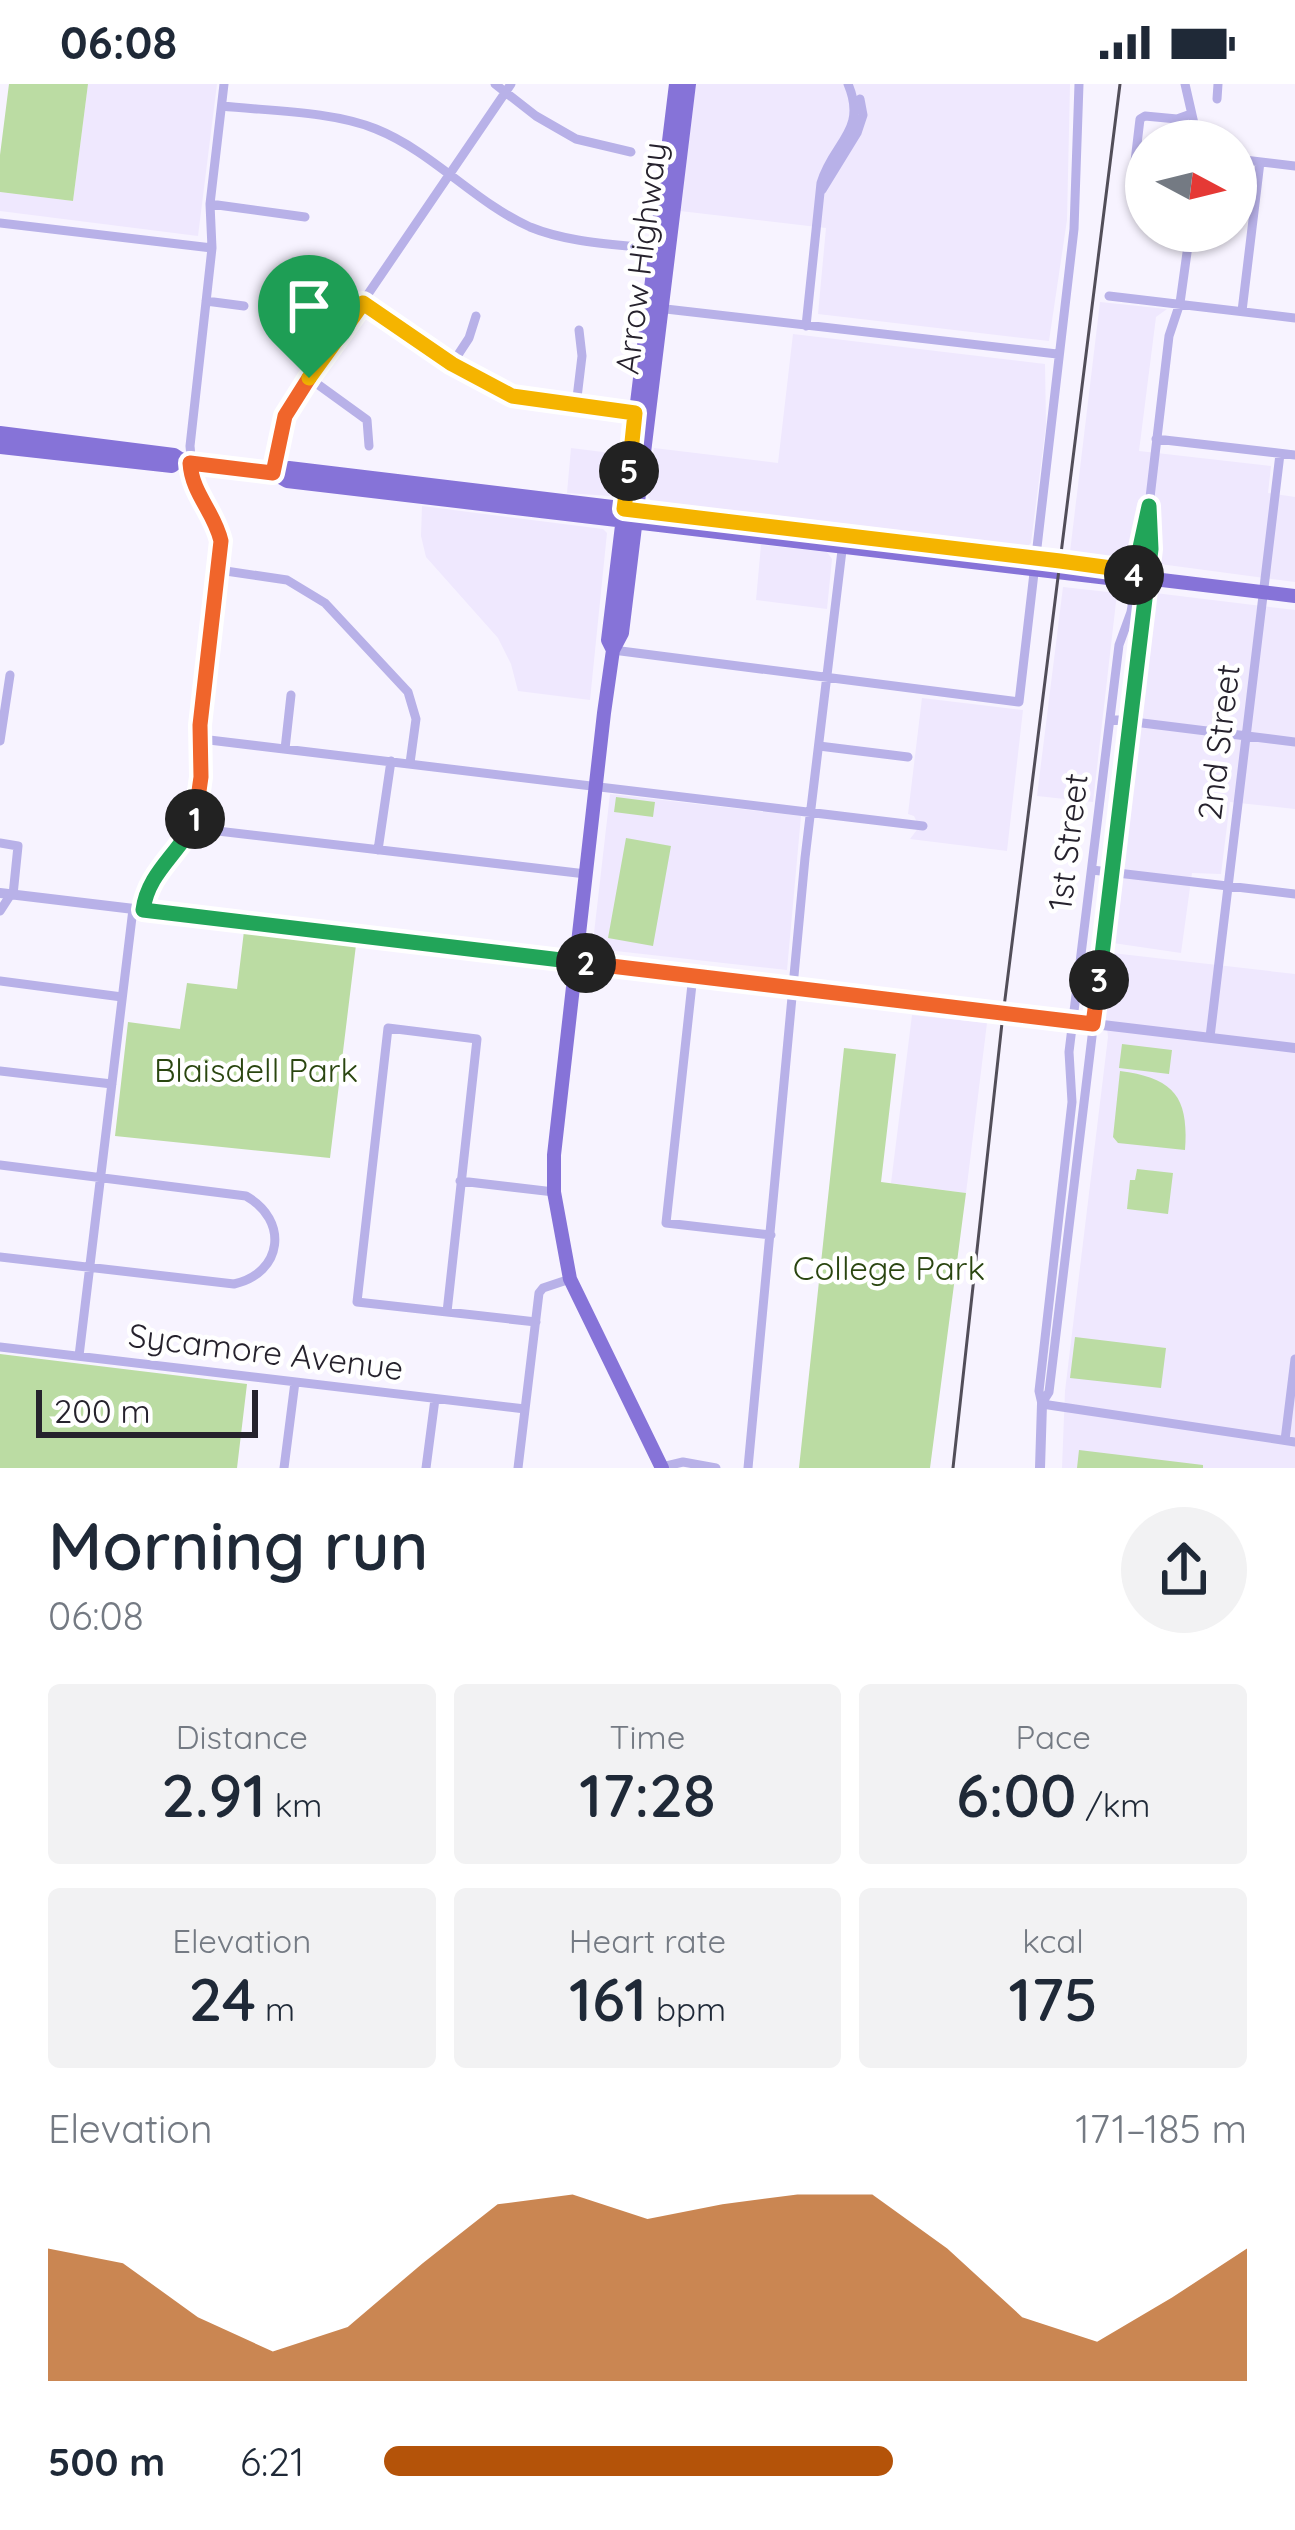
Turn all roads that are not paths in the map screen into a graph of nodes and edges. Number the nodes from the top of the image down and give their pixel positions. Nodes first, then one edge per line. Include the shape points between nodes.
1 (224, 84) edge
2 (495, 84) edge
3 (676, 84) edge
4 (689, 84) edge
5 (852, 84) edge
6 (1079, 84) edge
7 (1185, 84) edge
8 (1218, 84) edge
9 (509, 88) edge
10 (1217, 99) dead end
11 (222, 106) junction
12 (1191, 114) junction
13 (1140, 120) edge
14 (1193, 120) edge
15 (631, 152) dead end
16 (1257, 162) edge
17 (1260, 162) junction
18 (1295, 166) edge
19 (451, 174) junction
20 (210, 204) junction
21 (305, 217) dead end
22 (0, 223) edge
23 (212, 248) junction
24 (661, 249) junction
25 (1187, 252) edge
26 (1109, 296) dead end
27 (206, 301) junction
28 (363, 303) junction
29 (1180, 303) junction
30 (244, 306) dead end
31 (654, 308) junction
32 (1242, 311) junction
33 (476, 316) dead end
34 (1295, 318) edge
35 (806, 326) junction
36 (578, 330) dead end
37 (1057, 354) junction
38 (452, 364) junction
39 (309, 378) junction
40 (576, 406) junction
41 (642, 414) junction
42 (0, 434) edge
43 (1156, 439) junction
44 (369, 446) dead end
45 (0, 447) edge
46 (1280, 454) junction
47 (1295, 455) edge
48 (185, 462) junction
49 (273, 473) junction
50 (630, 516) junction
51 (843, 541) junction
52 (1037, 564) junction
53 (219, 570) junction
54 (1142, 577) junction
55 (1264, 592) junction
56 (1295, 596) edge
57 (613, 650) junction
58 (10, 675) dead end
59 (828, 677) junction
60 (291, 695) dead end
61 (1110, 719) junction
62 (1130, 722) junction
63 (1246, 736) junction
64 (201, 739) junction
65 (0, 741) edge
66 (1295, 742) edge
67 (819, 746) junction
68 (285, 748) junction
69 (908, 758) dead end
70 (391, 761) junction
71 (410, 763) junction
72 (596, 784) junction
73 (811, 810) junction
74 (923, 826) dead end
75 (192, 828) junction
76 (0, 843) edge
77 (378, 850) junction
78 (1092, 870) junction
79 (1112, 873) junction
80 (586, 874) junction
81 (1228, 886) junction
82 (8, 894) edge
83 (1295, 894) edge
84 (138, 909) junction
85 (0, 911) edge
86 (576, 962) junction
87 (693, 975) junction
88 (0, 981) edge
89 (794, 987) junction
90 (122, 997) junction
91 (1073, 1021) junction
92 (1093, 1024) junction
93 (1210, 1037) junction
94 (1295, 1048) edge
95 (0, 1071) edge
96 (112, 1084) junction
97 (0, 1165) edge
98 (101, 1178) junction
99 (460, 1181) junction
100 (554, 1192) junction
101 (771, 1234) junction
102 (0, 1257) edge
103 (90, 1268) junction
104 (570, 1279) junction
105 (447, 1312) junction
106 (536, 1322) junction
107 (0, 1346) edge
108 (79, 1356) junction
109 (1295, 1359) edge
110 (295, 1382) junction
111 (435, 1399) junction
112 (1042, 1404) junction
113 (525, 1409) junction
114 (1290, 1441) edge
115 (662, 1467) edge
116 (284, 1468) edge
117 (426, 1468) edge
118 (518, 1468) edge
119 (716, 1468) edge
120 (748, 1468) edge
121 (1040, 1468) edge

1 - 11 street
2 - 9 street
3 - 24 main road, Arrow Highway
4 - 24 main road, Arrow Highway
5 - 35 street via 863,116 823,190
6 - 37 street via 1074,229
7 - 12 street
8 - 10 street
9 - 15 street via 576,139
9 - 19 street
11 - 19 street via 371,126
11 - 20 street
12 - 13 street
12 - 14 street
16 - 17 street
17 - 18 street
17 - 32 street
19 - 24 street via 530,227
19 - 28 street
20 - 21 street
20 - 23 street
22 - 23 street
23 - 27 street
24 - 31 main road, Arrow Highway
25 - 29 street, 1st Street
26 - 29 street
27 - 30 street
27 - 48 street
28 - 38 street
28 - 39 street
29 - 32 street
29 - 43 street, 1st Street via 1168,336
31 - 35 street
31 - 41 main road, Arrow Highway
32 - 34 street
33 - 38 street
35 - 37 street
36 - 40 street
37 - 52 street
38 - 40 street via 512,396
39 - 44 street via 367,420
39 - 49 street via 285,416
40 - 41 street
41 - 50 main road, Arrow Highway
42 - 48 main road
43 - 46 street
43 - 54 street, 1st Street via 1153,537
45 - 48 main road
46 - 47 street
46 - 55 street, 2nd Street
48 - 49 main road
48 - 53 street via 218,526
49 - 50 main road via 289,468
50 - 51 main road
50 - 57 main road, Arrow Highway via 608,640
51 - 52 main road
51 - 59 street
52 - 54 main road
52 - 59 street via 1018,701
53 - 64 street
53 - 71 street via 287,580 325,603 408,692 416,719
54 - 55 main road
54 - 61 street, 1st Street via 1119,646
54 - 62 street, 1st Street
55 - 56 main road
55 - 63 street, 2nd Street
57 - 59 street
57 - 72 main road, Arrow Highway
58 - 65 street
59 - 67 street
60 - 68 street
61 - 62 street
61 - 78 street, 1st Street
62 - 63 street
62 - 79 street, 1st Street
63 - 66 street
63 - 81 street, 2nd Street
64 - 68 street
64 - 75 street
67 - 69 street
67 - 73 street
68 - 70 street
70 - 71 street
70 - 77 street
71 - 72 street
72 - 73 street
72 - 80 main road, Arrow Highway
73 - 74 street
73 - 89 street
75 - 77 street
75 - 84 street
76 - 82 street via 18,846
77 - 80 street
78 - 79 street
78 - 91 street, 1st Street
79 - 81 street
79 - 92 street, 1st Street
80 - 86 main road, Arrow Highway
81 - 83 street
81 - 93 street, 2nd Street
82 - 84 street
82 - 85 street
84 - 86 street
84 - 90 street
86 - 87 street
86 - 100 main road, Arrow Highway
87 - 89 street
87 - 101 street via 667,1223
88 - 90 street
89 - 91 street
89 - 101 street
90 - 96 street
91 - 92 street
91 - 112 street, 1st Street
92 - 93 street
92 - 112 street, 1st Street
93 - 94 street
95 - 96 street
96 - 98 street
97 - 98 street
98 - 103 street
98 - 103 street via 246,1196 268,1212 274,1243 260,1274 234,1284
99 - 100 street
99 - 105 street
99 - 105 street via 477,1039 388,1028 357,1302
100 - 104 main road, Arrow Highway
101 - 120 street
102 - 103 street
103 - 108 street
104 - 106 street via 543,1288
104 - 115 main road, Arrow Highway
105 - 106 street
106 - 113 street
107 - 108 street, Sycamore Avenue
108 - 110 street, Sycamore Avenue
109 - 114 street
110 - 111 street, Sycamore Avenue
110 - 116 street
111 - 113 street, Sycamore Avenue
111 - 117 street
112 - 114 street
112 - 121 street, 1st Street
113 - 118 street
115 - 119 street

